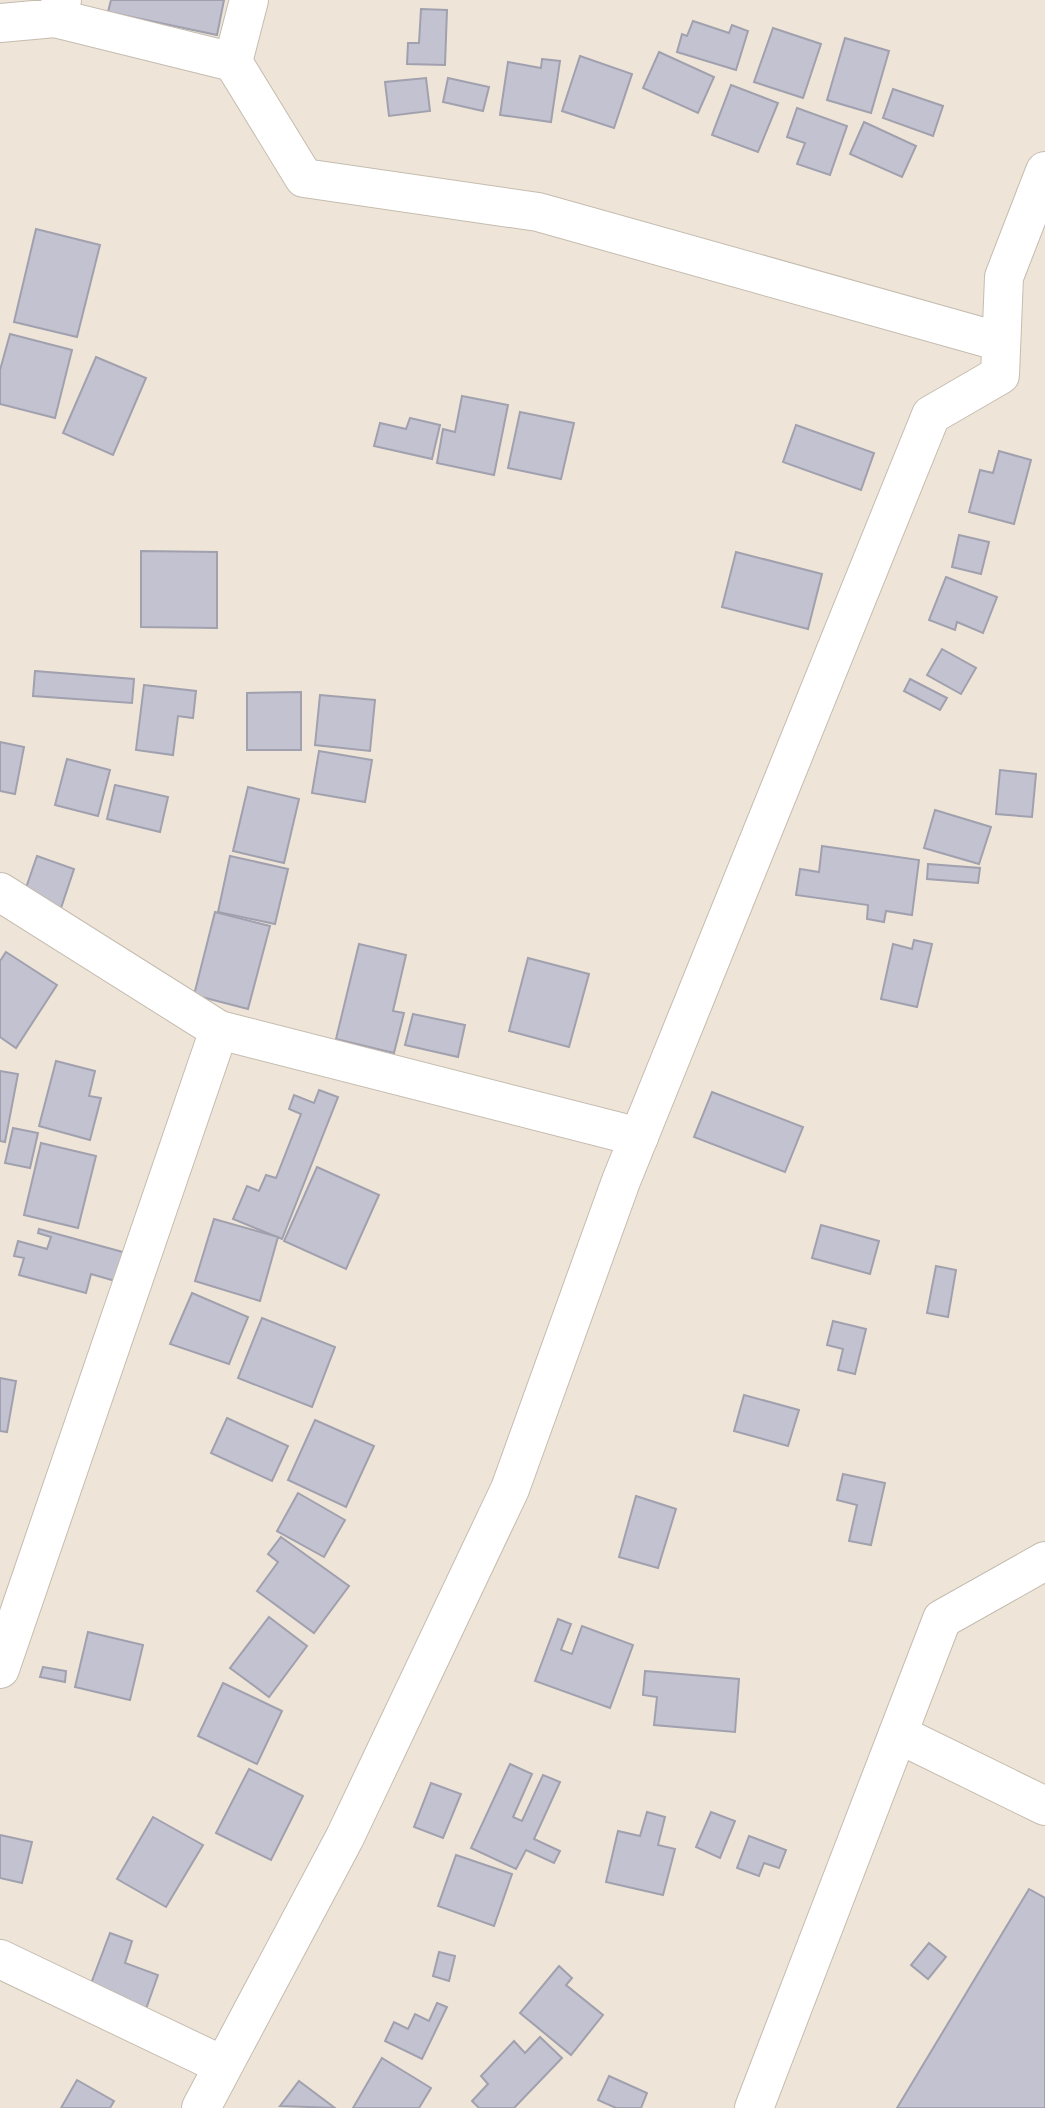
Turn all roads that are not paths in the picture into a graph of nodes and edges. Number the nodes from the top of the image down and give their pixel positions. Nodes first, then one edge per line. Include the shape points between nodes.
1 (249, 0) edge
2 (58, 9) edge
3 (0, 23) edge
4 (233, 62) junction
5 (1045, 171) edge
6 (1001, 342) junction
7 (0, 892) edge
8 (219, 1030) junction
9 (639, 1137) junction
10 (1045, 1561) edge
11 (0, 1669) edge
12 (898, 1734) junction
13 (1045, 1806) edge
14 (0, 1959) edge
15 (222, 2065) junction
16 (201, 2108) edge
17 (754, 2108) edge

1 - 4 street
2 - 3 street
2 - 4 street
4 - 6 street via 304,178 538,212
5 - 6 street via 1004,277
6 - 9 street via 1000,375 931,415
7 - 8 street
8 - 9 street
8 - 11 street
9 - 15 street via 510,1489 345,1837
10 - 12 street via 942,1619
12 - 13 street
12 - 17 street
14 - 15 street
15 - 16 street

